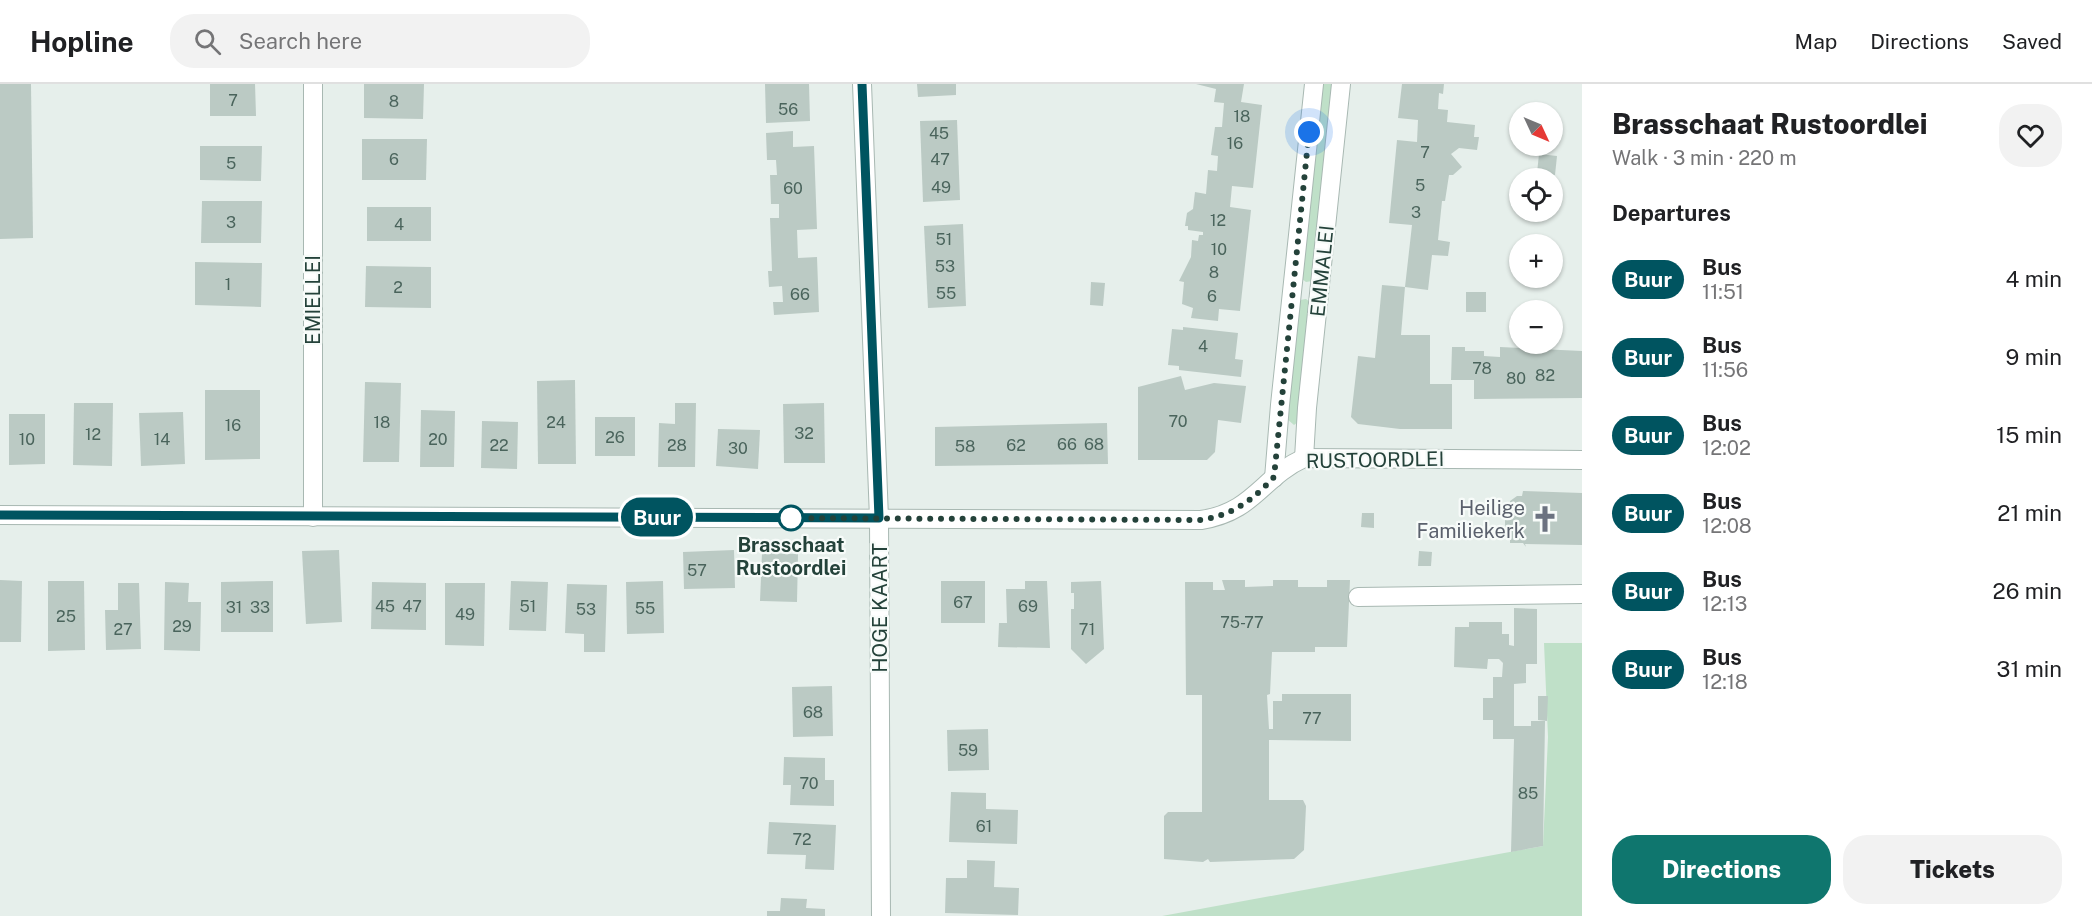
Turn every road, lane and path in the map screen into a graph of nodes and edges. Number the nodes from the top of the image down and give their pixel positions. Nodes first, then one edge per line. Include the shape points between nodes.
1 (313, 84) edge
2 (862, 84) edge
3 (1314, 84) edge
4 (1341, 84) edge
5 (1305, 458) junction
6 (1582, 460) edge
7 (1274, 477) junction
8 (0, 515) edge
9 (313, 517) junction
10 (879, 518) junction
11 (1582, 594) edge
12 (1359, 597) dead end
13 (881, 916) edge

1 - 9 street, EMIELLEI
2 - 10 street, HOGE KAART
3 - 7 street, EMMALEI
4 - 5 street, EMMALEI
5 - 6 street, RUSTOORDLEI
5 - 7 street, RUSTOORDLEI
7 - 10 street, RUSTOORDLEI via 1233,512 1201,520
8 - 9 street, RUSTOORDLEI
9 - 10 street, RUSTOORDLEI
10 - 13 street, HOGE KAART
11 - 12 street

